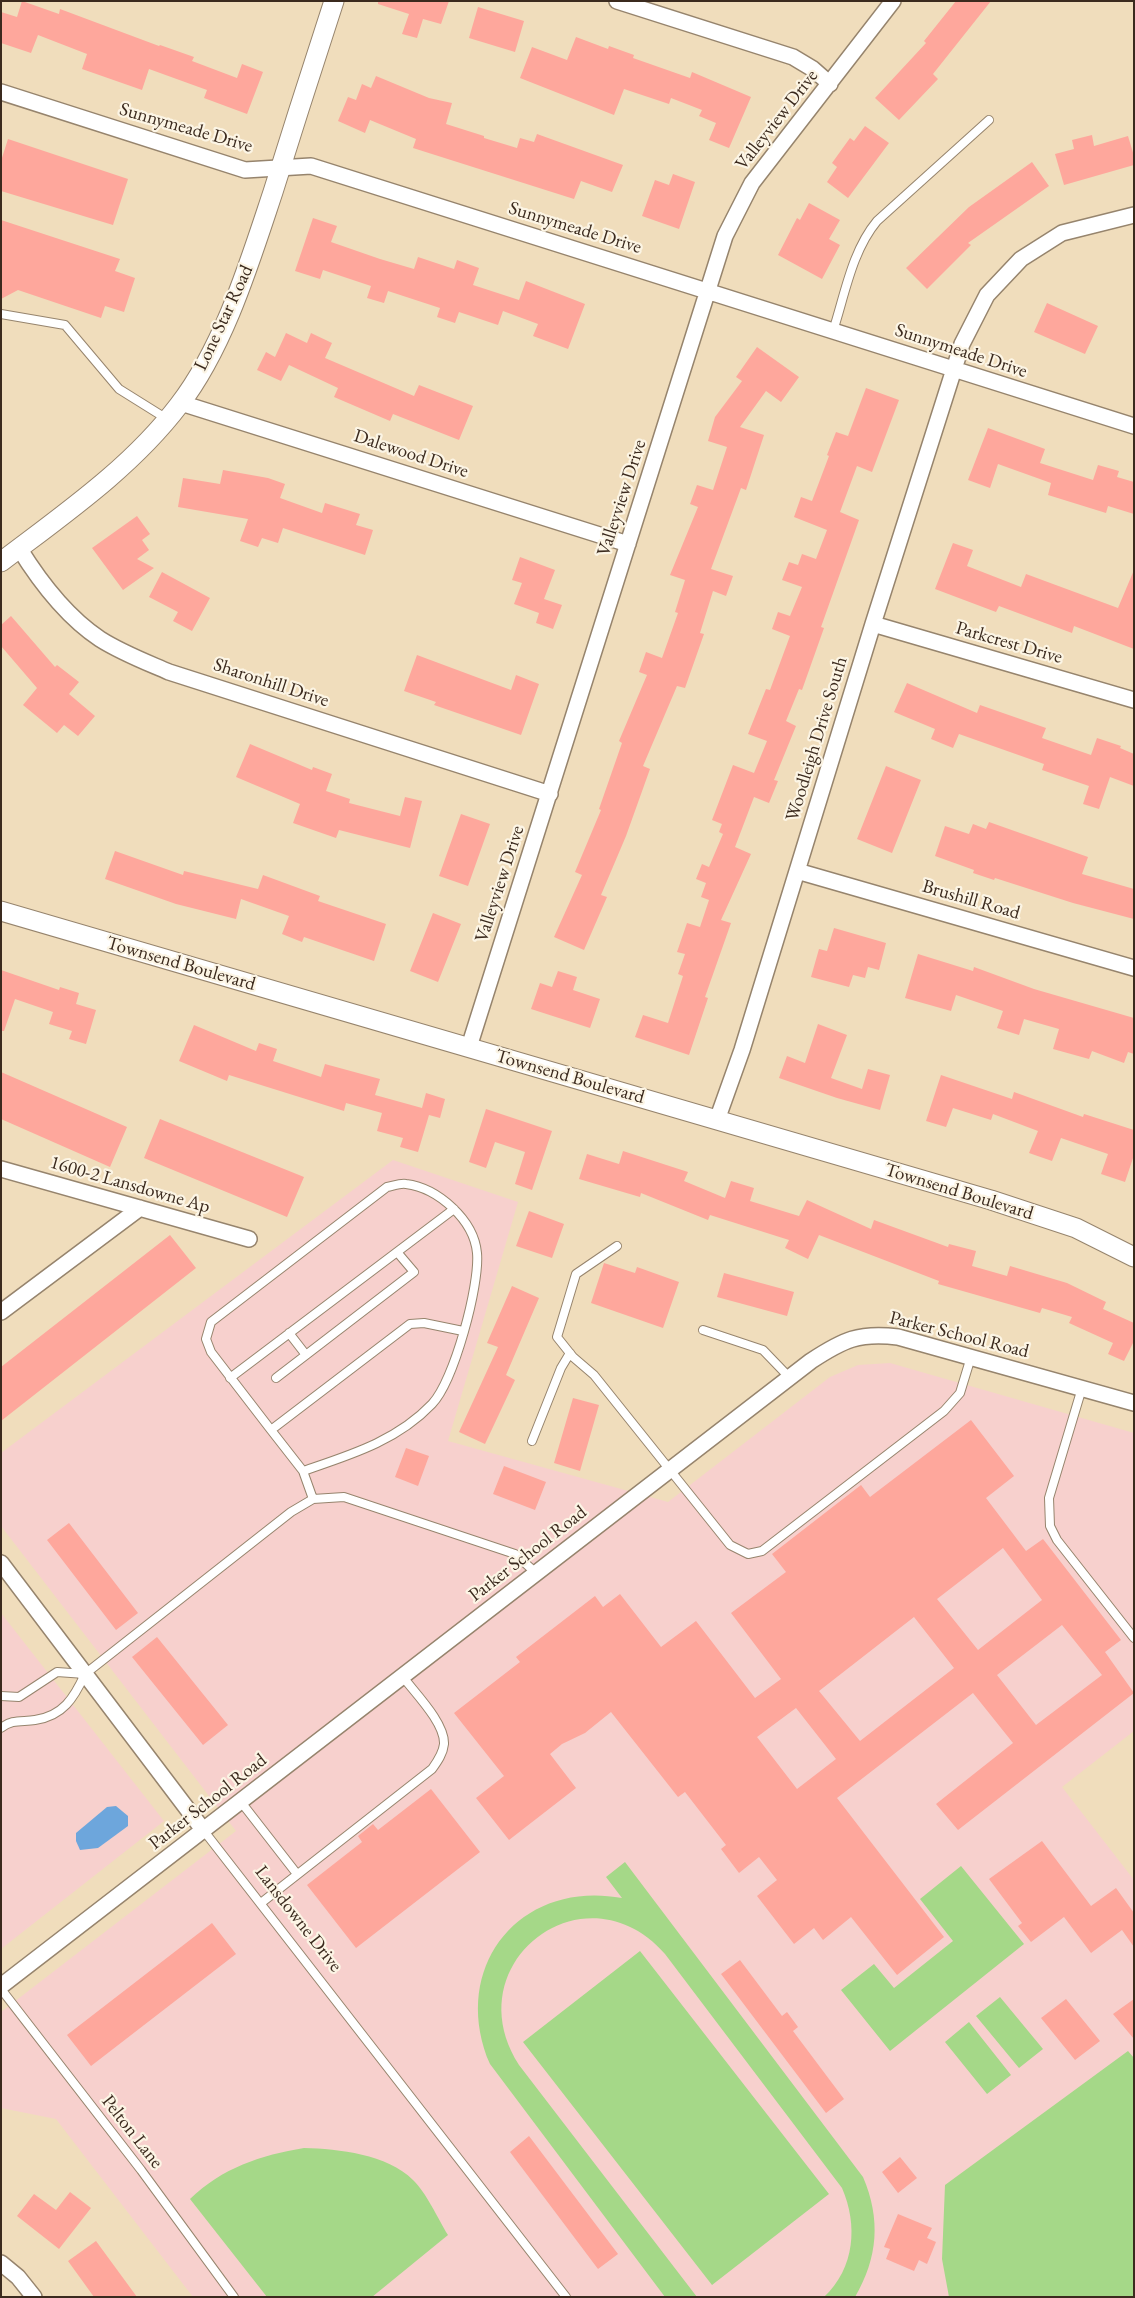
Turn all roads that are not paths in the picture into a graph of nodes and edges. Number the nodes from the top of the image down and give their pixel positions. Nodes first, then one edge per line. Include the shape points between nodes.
1 (334, 1) edge
2 (617, 1) edge
3 (893, 1) edge
4 (830, 84) junction
5 (1, 92) edge
6 (989, 120) dead end
7 (280, 168) junction
8 (1134, 215) edge
9 (709, 291) junction
10 (1, 314) edge
11 (833, 331) junction
12 (953, 369) junction
13 (181, 403) junction
14 (168, 420) junction
15 (1134, 426) edge
16 (628, 544) junction
17 (19, 548) junction
18 (1, 562) edge
19 (872, 624) junction
20 (1134, 700) edge
21 (550, 794) junction
22 (797, 871) junction
23 (1, 911) edge
24 (1134, 968) edge
25 (469, 1047) junction
26 (717, 1120) junction
27 (1, 1169) edge
28 (140, 1208) junction
29 (454, 1209) junction
30 (248, 1240) dead end
31 (617, 1246) dead end
32 (397, 1252) junction
33 (1134, 1257) edge
34 (1, 1312) edge
35 (703, 1330) dead end
36 (463, 1331) junction
37 (289, 1333) junction
38 (570, 1352) junction
39 (306, 1355) junction
40 (971, 1357) junction
41 (789, 1377) junction
42 (230, 1378) junction
43 (276, 1378) dead end
44 (1082, 1388) junction
45 (1134, 1403) edge
46 (271, 1430) junction
47 (532, 1441) dead end
48 (670, 1469) junction
49 (303, 1471) junction
50 (313, 1499) junction
51 (1, 1564) edge
52 (536, 1573) junction
53 (1134, 1638) edge
54 (85, 1674) junction
55 (403, 1677) junction
56 (1, 1696) edge
57 (1, 1728) edge
58 (241, 1802) junction
59 (204, 1831) junction
60 (297, 1874) junction
61 (260, 1903) junction
62 (1, 1988) edge
63 (1, 2263) edge
64 (34, 2297) edge
65 (234, 2297) edge
66 (566, 2297) edge

1 - 7 street, Lone Star Road
2 - 4 street via 793,57 813,68
3 - 4 street, Valleyview Drive
4 - 9 street, Valleyview Drive via 752,183 724,236
5 - 7 street, Sunnymeade Drive via 245,170
6 - 11 lane via 867,233
7 - 9 street, Sunnymeade Drive via 311,166
7 - 13 street, Lone Star Road via 247,272 214,348
8 - 12 street, Woodleigh Drive South via 1062,233 1021,259 987,295
9 - 11 street, Sunnymeade Drive
9 - 16 street, Valleyview Drive
10 - 14 lane via 65,325 119,389
11 - 12 street, Sunnymeade Drive
12 - 15 street, Sunnymeade Drive
12 - 19 street, Woodleigh Drive South
13 - 14 street, Lone Star Road
13 - 16 street, Dalewood Drive
14 - 17 street, Lone Star Road via 135,455
16 - 21 street, Valleyview Drive
17 - 18 street, Lone Star Road
17 - 21 street, Sharonhill Drive via 34,573 72,616 100,638 134,657 169,672
19 - 20 street, Parkcrest Drive
19 - 22 street, Woodleigh Drive South
21 - 25 street, Valleyview Drive
22 - 24 street, Brushill Road
22 - 26 street, Woodleigh Drive South
23 - 25 street, Townsend Boulevard
25 - 26 street, Townsend Boulevard
26 - 33 street, Townsend Boulevard via 991,1200 1076,1228
27 - 28 street, 1600-2 Lansdowne Ap
28 - 30 street, 1600-2 Lansdowne Ap
28 - 34 street
29 - 32 lane
29 - 36 lane via 470,1230 477,1252 476,1283
29 - 42 lane via 434,1193 405,1184 387,1187 212,1322 206,1338 211,1352
31 - 38 lane via 576,1274 557,1337
32 - 37 lane
32 - 39 lane via 414,1272
35 - 41 lane via 763,1350
36 - 46 lane via 424,1323 410,1324
36 - 49 lane via 453,1367 434,1403 399,1433 357,1453
37 - 39 lane
37 - 42 lane
38 - 47 lane
38 - 48 lane via 594,1375
39 - 43 lane
40 - 41 street, Parker School Road via 898,1337 874,1334 833,1346
40 - 44 street, Parker School Road
40 - 48 lane via 960,1392 944,1411 755,1554 738,1551 730,1545
41 - 48 street, Parker School Road
42 - 46 lane
44 - 45 street, Parker School Road
44 - 53 lane via 1049,1498 1050,1526 1057,1540
46 - 49 lane
48 - 52 street, Parker School Road
49 - 50 lane
50 - 52 lane via 344,1497 515,1554
50 - 54 lane via 291,1512
51 - 54 street, Lansdowne Drive
52 - 55 street, Parker School Road
54 - 56 lane via 57,1672 24,1695
54 - 57 lane via 72,1701 51,1716 14,1721
54 - 59 street, Lansdowne Drive
55 - 58 street, Parker School Road
55 - 60 lane via 441,1729 444,1744 440,1757 432,1770
58 - 59 street, Parker School Road
58 - 60 lane
59 - 61 lane, Lansdowne Drive
59 - 62 street, Parker School Road
60 - 61 lane
61 - 66 lane, Lansdowne Drive
62 - 65 lane, Pelton Lane
63 - 64 street

